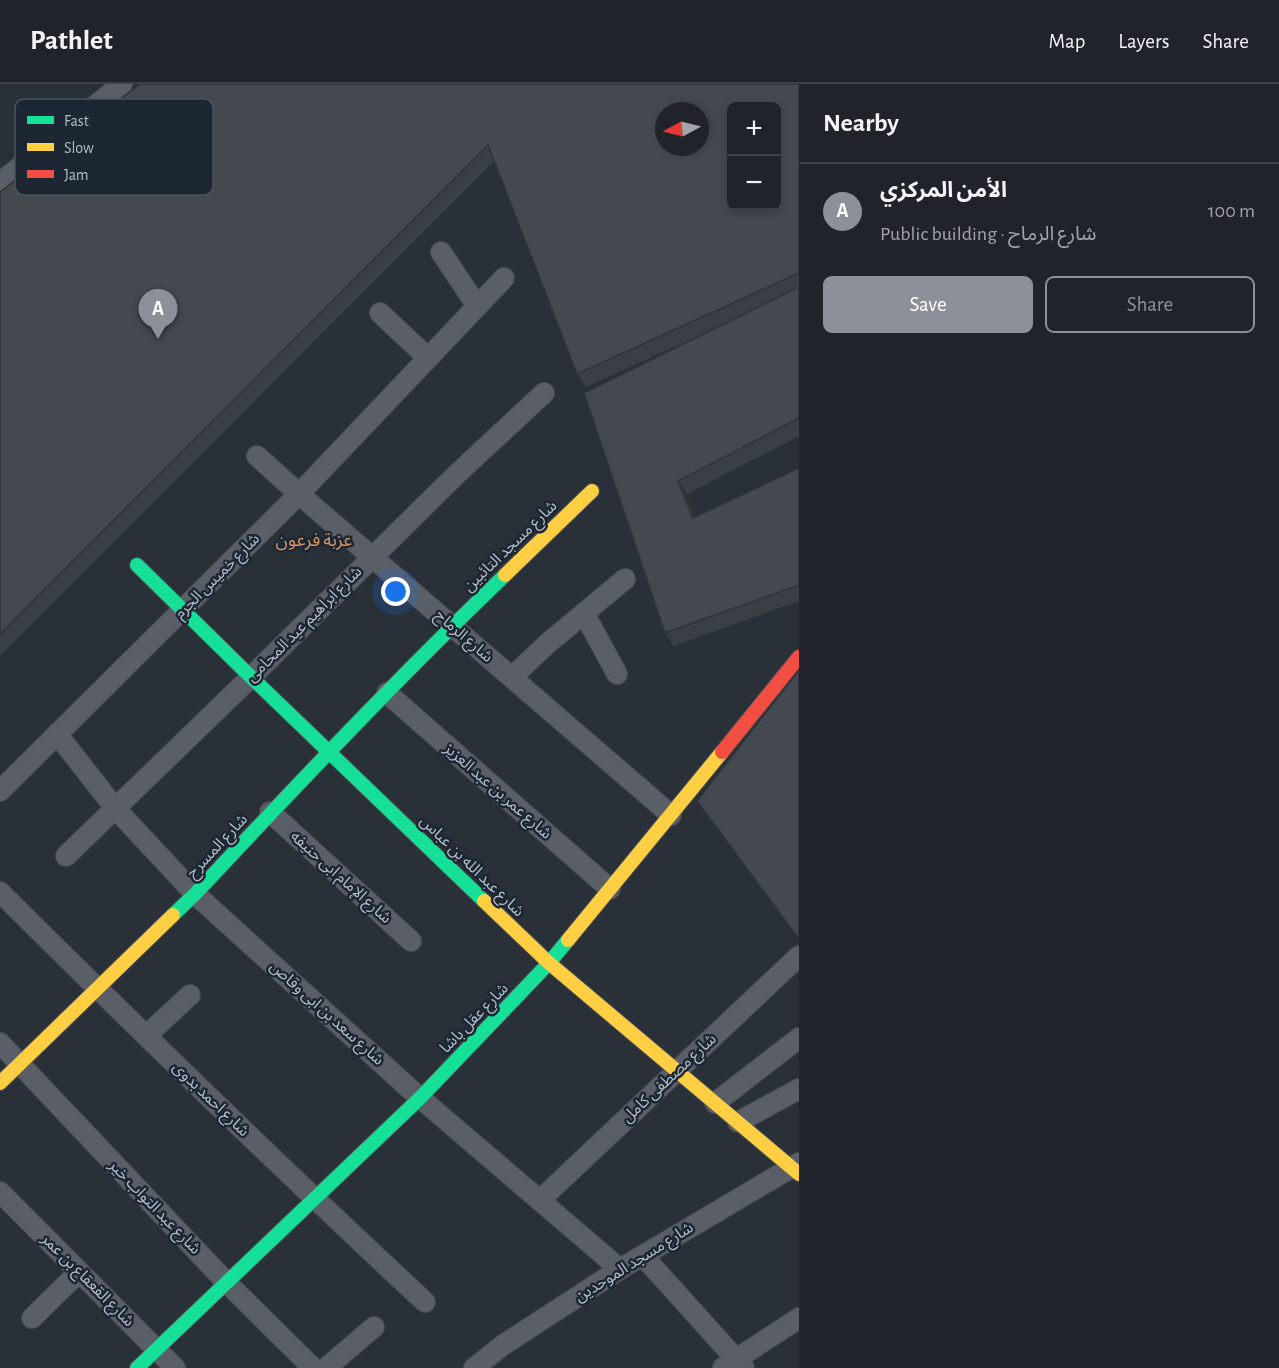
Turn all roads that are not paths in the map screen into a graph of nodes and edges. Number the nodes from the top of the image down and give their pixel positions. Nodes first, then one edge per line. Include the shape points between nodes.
1 (110, 88) edge
2 (97, 99) edge
3 (15, 170) edge
4 (0, 183) edge
5 (441, 252) dead end
6 (504, 278) dead end
7 (477, 306) junction
8 (380, 313) dead end
9 (428, 358) junction
10 (544, 393) dead end
11 (257, 456) dead end
12 (592, 491) dead end
13 (299, 494) junction
14 (373, 556) junction
15 (137, 565) dead end
16 (625, 579) dead end
17 (183, 609) junction
18 (584, 613) junction
19 (452, 626) junction
20 (799, 657) edge
21 (617, 674) dead end
22 (250, 677) junction
23 (512, 677) junction
24 (387, 693) junction
25 (57, 734) junction
26 (329, 751) junction
27 (0, 791) edge
28 (115, 808) junction
29 (270, 812) junction
30 (671, 815) junction
31 (66, 856) dead end
32 (610, 889) junction
33 (0, 892) edge
34 (195, 894) junction
35 (411, 941) dead end
36 (799, 956) edge
37 (549, 963) junction
38 (98, 989) junction
39 (190, 995) dead end
40 (146, 1036) junction
41 (799, 1038) edge
42 (0, 1043) edge
43 (19, 1065) junction
44 (677, 1071) junction
45 (0, 1083) edge
46 (799, 1089) edge
47 (420, 1098) junction
48 (715, 1102) junction
49 (738, 1122) junction
50 (797, 1168) edge
51 (0, 1192) edge
52 (315, 1199) junction
53 (540, 1200) junction
54 (643, 1256) junction
55 (620, 1269) junction
56 (79, 1272) junction
57 (227, 1283) junction
58 (425, 1302) dead end
59 (32, 1318) dead end
60 (799, 1318) edge
61 (374, 1327) dead end
62 (156, 1349) junction
63 (734, 1365) edge
64 (137, 1368) edge
65 (175, 1368) edge
66 (313, 1368) edge
67 (326, 1368) edge
68 (474, 1368) edge

1 - 2 street
3 - 4 street
5 - 7 street
6 - 7 street, شارع خميس الجرم
7 - 9 street, شارع خميس الجرم
8 - 9 street
9 - 13 street, شارع خميس الجرم
10 - 14 street, شارع ابراهيم عيد المحامى
11 - 13 street, شارع الرماح
12 - 19 street, شارع مسجد التائبين
13 - 14 street, شارع الرماح
13 - 17 street, شارع خميس الجرم
14 - 19 street, شارع الرماح
14 - 22 street, شارع ابراهيم عيد المحامى
15 - 17 street, شارع عبد الله بن عباس
16 - 18 street
17 - 22 street, شارع عبد الله بن عباس
17 - 25 street, شارع خميس الجرم
18 - 21 street
18 - 23 street
19 - 23 street, شارع الرماح
19 - 24 street, شارع المسرح
20 - 30 street, شارع عقل باشا
22 - 26 street, شارع عبد الله بن عباس
22 - 28 street, شارع ابراهيم عيد المحامى
23 - 30 street, شارع الرماح
24 - 26 street, شارع المسرح
24 - 32 street, شارع عمر بن عبد العزيز
25 - 27 street, شارع خميس الجرم
25 - 28 street, شارع سعد بن ابى وقاص
26 - 29 street, شارع المسرح
26 - 37 street, شارع عبد الله بن عباس
28 - 31 street, شارع ابراهيم عيد المحامى
28 - 34 street, شارع سعد بن ابى وقاص
29 - 34 street, شارع المسرح
29 - 35 street, شارع الإمام ابى حنيفه
30 - 32 street, شارع عقل باشا
32 - 37 street, شارع عقل باشا
33 - 38 street, شارع احمد بدوى
34 - 38 street, شارع المسرح
34 - 47 street, شارع سعد بن ابى وقاص
36 - 44 street, شارع مصطفى كامل
37 - 44 street, شارع عبد الله بن عباس
37 - 47 street, شارع عقل باشا
38 - 40 street, شارع احمد بدوى
38 - 43 street, شارع المسرح
39 - 40 street
40 - 52 street, شارع احمد بدوى
41 - 48 street
42 - 43 street, شارع عبد التواب خير
43 - 45 street, شارع المسرح
43 - 57 street, شارع عبد التواب خير
44 - 48 street, شارع عبد الله بن عباس
44 - 53 street, شارع مصطفى كامل
46 - 49 street
47 - 52 street, شارع عقل باشا
47 - 53 street, شارع سعد بن ابى وقاص
48 - 49 street, شارع عبد الله بن عباس
49 - 50 street, شارع عبد الله بن عباس
50 - 54 street, شارع مسجد الموحدين
51 - 56 street, شارع القعقاع بن عمر
52 - 57 street, شارع عقل باشا
52 - 58 street, شارع احمد بدوى
53 - 55 street, شارع سعد بن ابى وقاص
54 - 55 street, شارع مسجد الموحدين
54 - 63 street
55 - 68 street, شارع مسجد الموحدين
56 - 59 street
56 - 62 street, شارع القعقاع بن عمر
57 - 62 street, شارع عقل باشا
57 - 66 street, شارع عبد التواب خير
60 - 63 street
61 - 67 street
62 - 64 street, شارع عقل باشا
62 - 65 street, شارع القعقاع بن عمر

